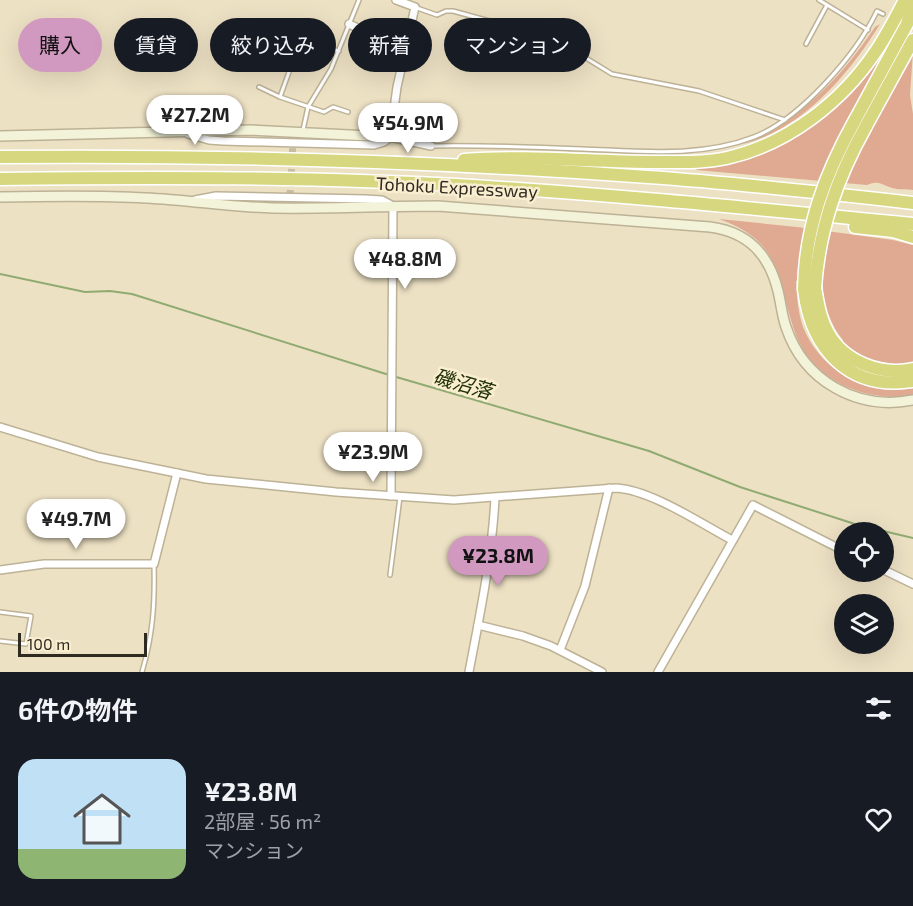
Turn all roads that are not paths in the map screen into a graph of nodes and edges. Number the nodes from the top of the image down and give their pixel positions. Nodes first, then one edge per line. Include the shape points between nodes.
1 (359, 0) edge
2 (396, 0) edge
3 (819, 0) edge
4 (905, 0) edge
5 (913, 1) edge
6 (827, 5) junction
7 (415, 7) junction
8 (884, 14) dead end
9 (352, 18) edge
10 (412, 18) edge
11 (348, 29) edge
12 (868, 30) junction
13 (913, 40) edge
14 (807, 44) dead end
15 (339, 51) junction
16 (401, 72) edge
17 (259, 87) dead end
18 (280, 97) junction
19 (308, 107) junction
20 (348, 111) dead end
21 (785, 120) junction
22 (861, 123) junction
23 (303, 131) junction
24 (185, 133) junction
25 (0, 136) edge
26 (390, 137) junction
27 (431, 146) joint
28 (0, 157) edge
29 (417, 164) junction
30 (0, 179) edge
31 (0, 197) edge
32 (650, 199) junction
33 (913, 202) edge
34 (393, 206) junction
35 (913, 224) edge
36 (913, 237) edge
37 (809, 289) junction
38 (913, 369) edge
39 (913, 381) edge
40 (913, 400) edge
41 (0, 427) edge
42 (177, 473) junction
43 (609, 488) junction
44 (391, 496) junction
45 (400, 497) junction
46 (495, 498) junction
47 (732, 540) junction
48 (834, 546) edge
49 (154, 564) junction
50 (0, 572) edge
51 (390, 575) dead end
52 (894, 575) edge
53 (913, 584) edge
54 (0, 612) edge
55 (478, 625) junction
56 (0, 640) edge
57 (560, 650) junction
58 (142, 672) edge
59 (469, 672) edge
60 (602, 672) edge
61 (658, 672) edge

1 - 9 lane
2 - 7 street
3 - 6 lane
4 - 29 highway via 876,52 848,85 793,132 746,153 690,162 494,158
5 - 22 highway via 907,24
6 - 12 lane
6 - 14 lane
7 - 10 street
7 - 21 lane via 437,15 453,11 555,39 612,74 699,91
8 - 12 lane via 877,11
11 - 15 lane
12 - 21 lane via 828,79
13 - 22 highway
15 - 18 lane via 307,42 298,46
15 - 19 lane
16 - 26 street
17 - 18 lane
18 - 19 lane
19 - 20 lane via 324,112 333,107
19 - 23 lane
21 - 27 lane via 734,144 682,152
22 - 37 highway, bridge via 827,176 804,258
23 - 24 street
23 - 26 street
24 - 25 street
24 - 26 street via 209,140 374,145
26 - 27 street
28 - 29 highway, Tohoku Expressway
29 - 33 highway, Tohoku Expressway via 650,177
30 - 32 highway, Tohoku Expressway via 368,182
31 - 34 street via 99,196 272,208
32 - 35 highway, Tohoku Expressway
32 - 36 highway via 697,210 882,230
34 - 40 street via 467,208 732,231 751,244 769,265 785,325 811,371 852,397 888,404
34 - 44 street
37 - 38 highway via 829,336 839,348 881,370
37 - 39 highway via 808,317 815,334 835,360 873,381
41 - 42 street via 98,457
42 - 44 street
42 - 49 street
43 - 46 street
43 - 47 street via 629,489
43 - 57 street via 585,586
44 - 45 street
45 - 46 street
45 - 51 lane
46 - 55 street via 493,536
47 - 48 street via 753,505
47 - 61 street
49 - 50 street via 44,564
49 - 58 lane via 154,616
52 - 53 street
54 - 56 lane via 31,616 26,644
55 - 57 street
55 - 59 street
57 - 60 street

